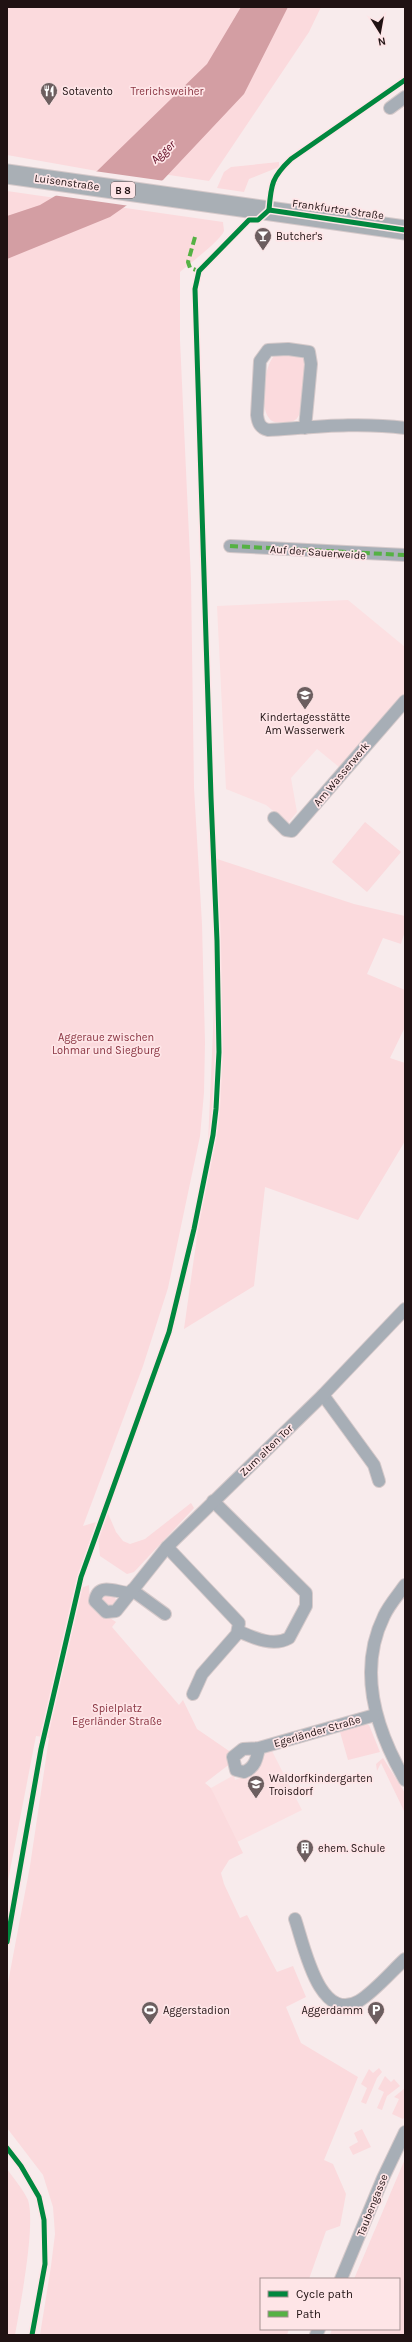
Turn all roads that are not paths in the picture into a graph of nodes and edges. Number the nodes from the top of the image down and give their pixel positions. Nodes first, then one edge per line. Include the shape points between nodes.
1 (405, 97) edge
2 (390, 108) dead end
3 (15, 175) edge
4 (222, 204) joint
5 (405, 230) edge
6 (305, 428) junction
7 (405, 428) edge
8 (230, 546) dead end
9 (405, 555) edge
10 (405, 701) edge
11 (274, 818) dead end
12 (405, 1309) edge
13 (323, 1396) junction
14 (379, 1481) dead end
15 (213, 1501) junction
16 (167, 1547) junction
17 (405, 1586) edge
18 (165, 1614) dead end
19 (238, 1631) junction
20 (194, 1694) dead end
21 (376, 1715) junction
22 (259, 1748) dead end
23 (405, 1780) edge
24 (295, 1919) dead end
25 (405, 1959) edge
26 (405, 2132) edge
27 (341, 2278) edge

1 - 2 street
3 - 4 main road, Luisenstraße / B 8
4 - 5 main road, Frankfurter Straße / B 8
6 - 6 street via 311,364 309,352 268,350 260,361 260,426 268,430
6 - 7 street via 373,424
8 - 9 street, Auf der Sauerweide
10 - 11 street, Am Wasserwerk via 292,831 286,830
12 - 13 street, Zum alten Tor
13 - 14 street via 374,1465
13 - 15 street, Zum alten Tor
15 - 16 street, Zum alten Tor
15 - 19 street via 306,1593 306,1606 289,1638 266,1642
16 - 18 street, Zum alten Tor via 131,1592
16 - 19 street via 235,1617
17 - 21 street via 384,1615 375,1640 371,1671
19 - 20 street via 202,1674
21 - 22 street, Egerländer Straße
21 - 23 street via 389,1751
24 - 25 street via 323,1994 334,2003 347,2005 361,2000
26 - 27 street, Taubengasse

